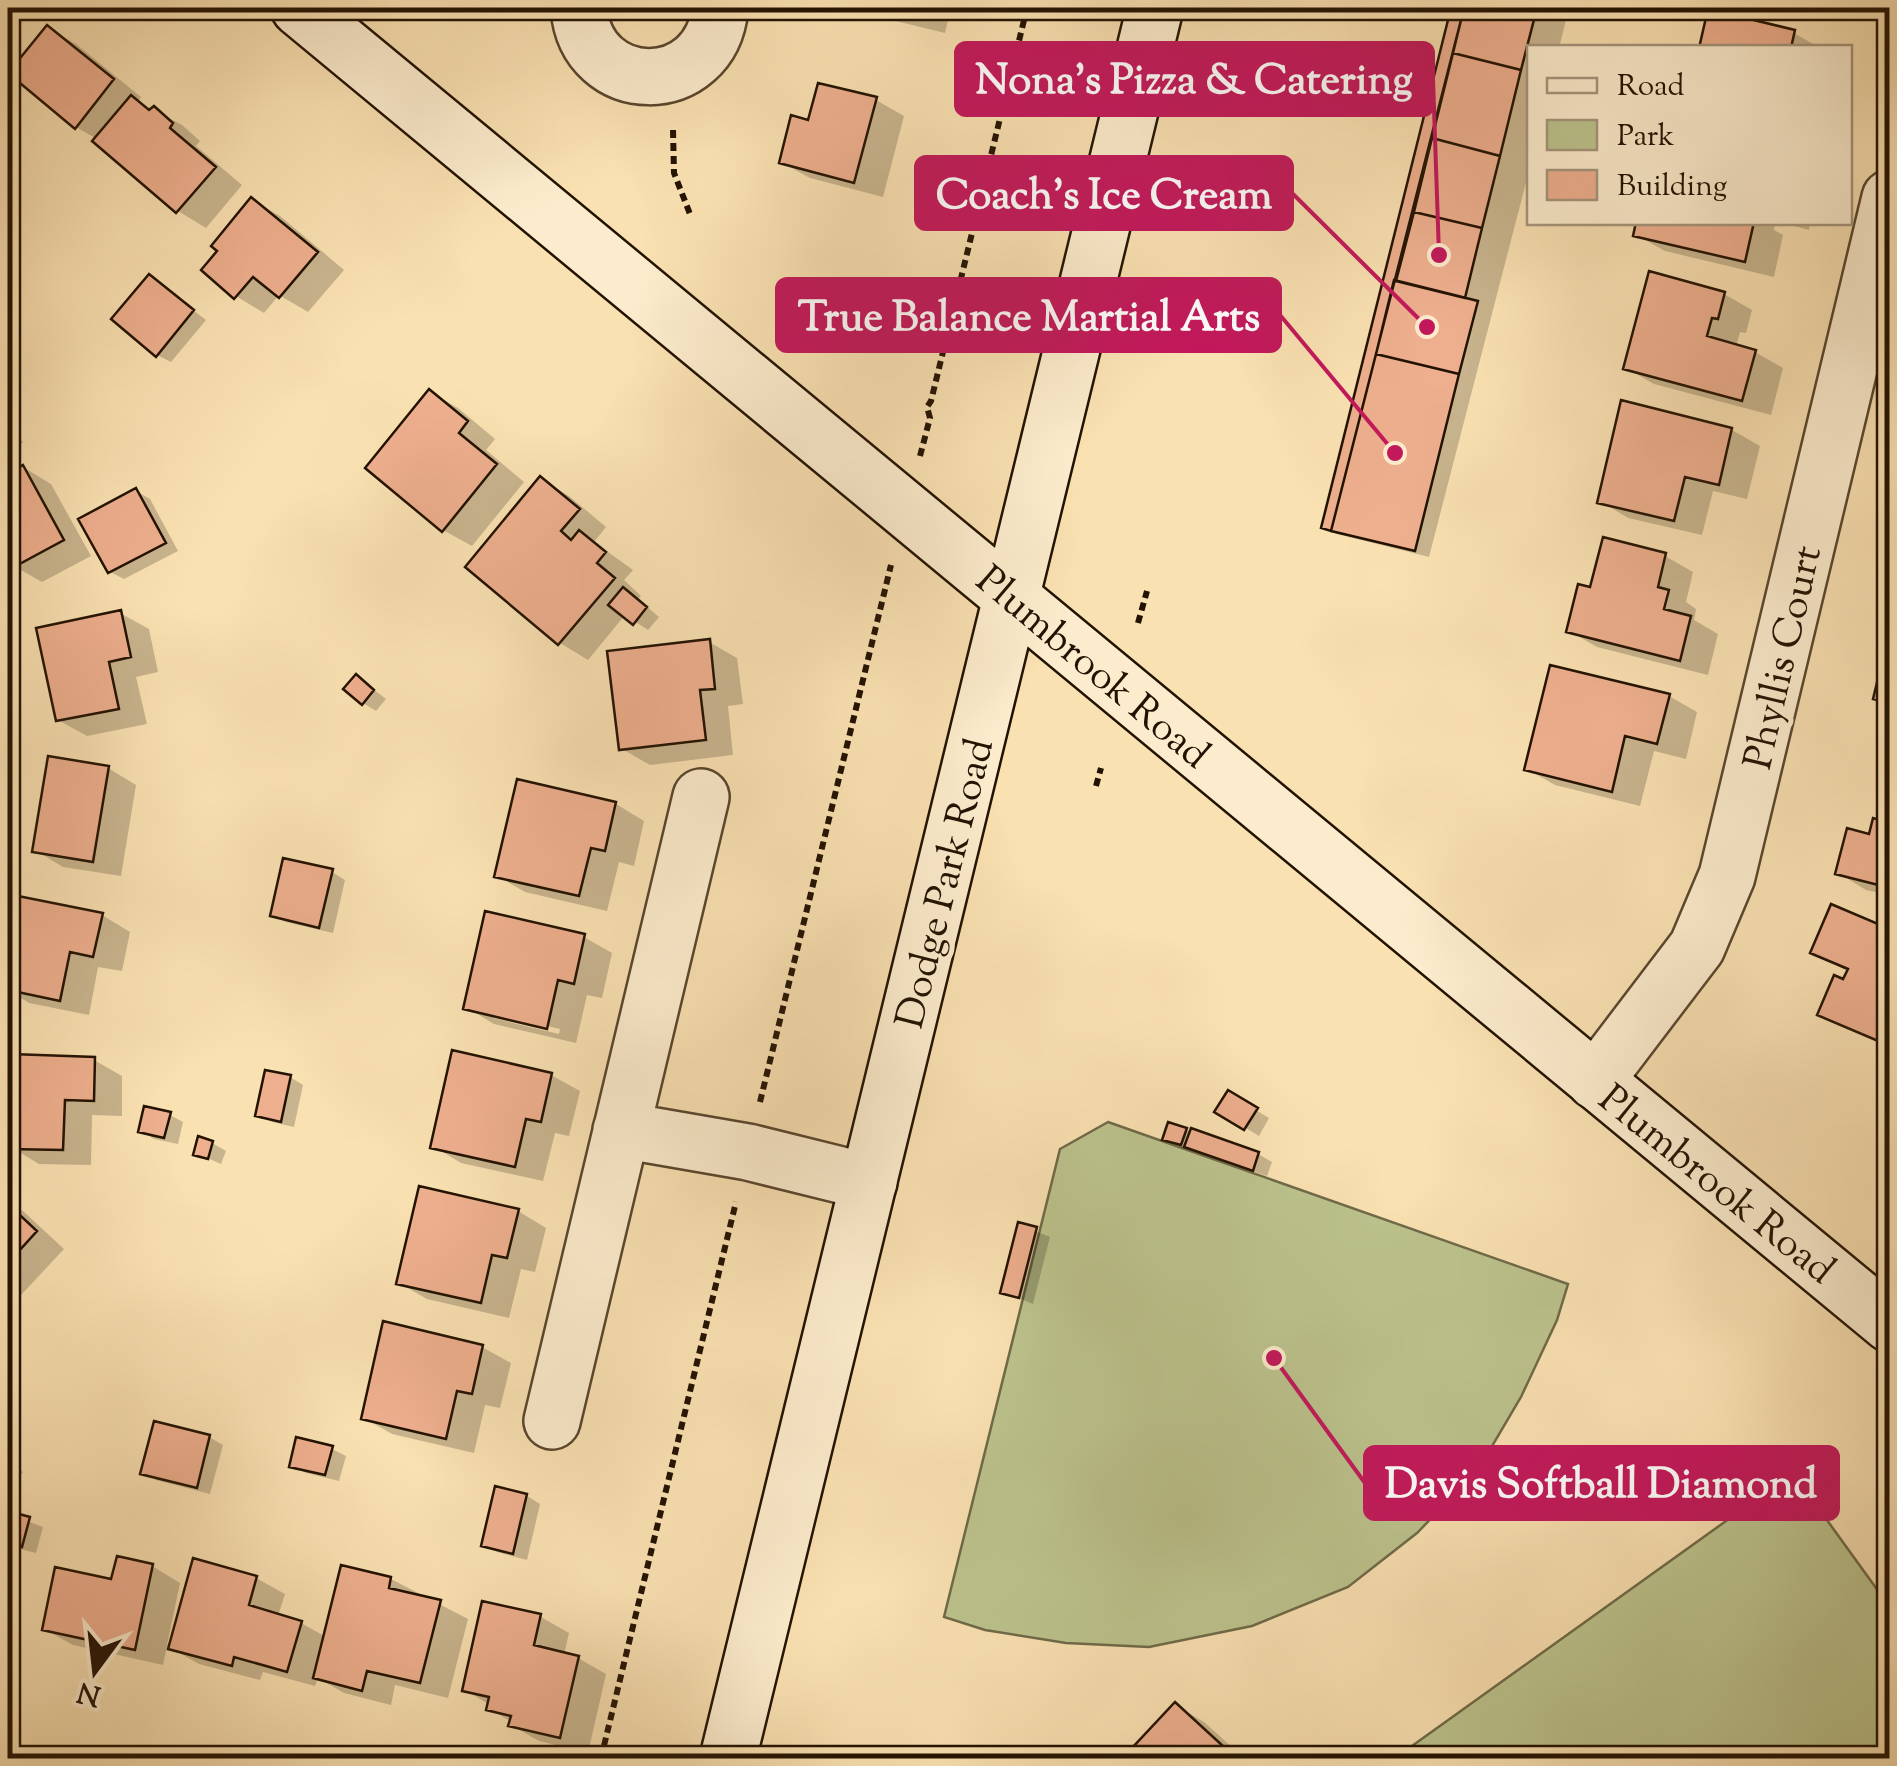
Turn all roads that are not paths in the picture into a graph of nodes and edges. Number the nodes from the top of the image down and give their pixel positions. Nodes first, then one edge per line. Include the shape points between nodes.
1 (299, 8) edge
2 (580, 8) edge
3 (720, 8) edge
4 (1155, 8) edge
5 (1890, 198) edge
6 (1012, 596) junction
7 (700, 798) dead end
8 (1594, 1081) junction
9 (621, 1130) junction
10 (869, 1182) junction
11 (1890, 1324) edge
12 (552, 1420) dead end
13 (728, 1758) edge

1 - 6 street, Plumbrook Road
2 - 3 street via 590,46 607,63 650,78 694,62 709,46
4 - 6 street, Dodge Park Road
5 - 8 street, Phyllis Court via 1728,876 1697,947
6 - 8 street, Plumbrook Road
6 - 10 street, Dodge Park Road
7 - 9 street
8 - 11 street, Plumbrook Road
9 - 10 street
9 - 12 street
10 - 13 street, Dodge Park Road

